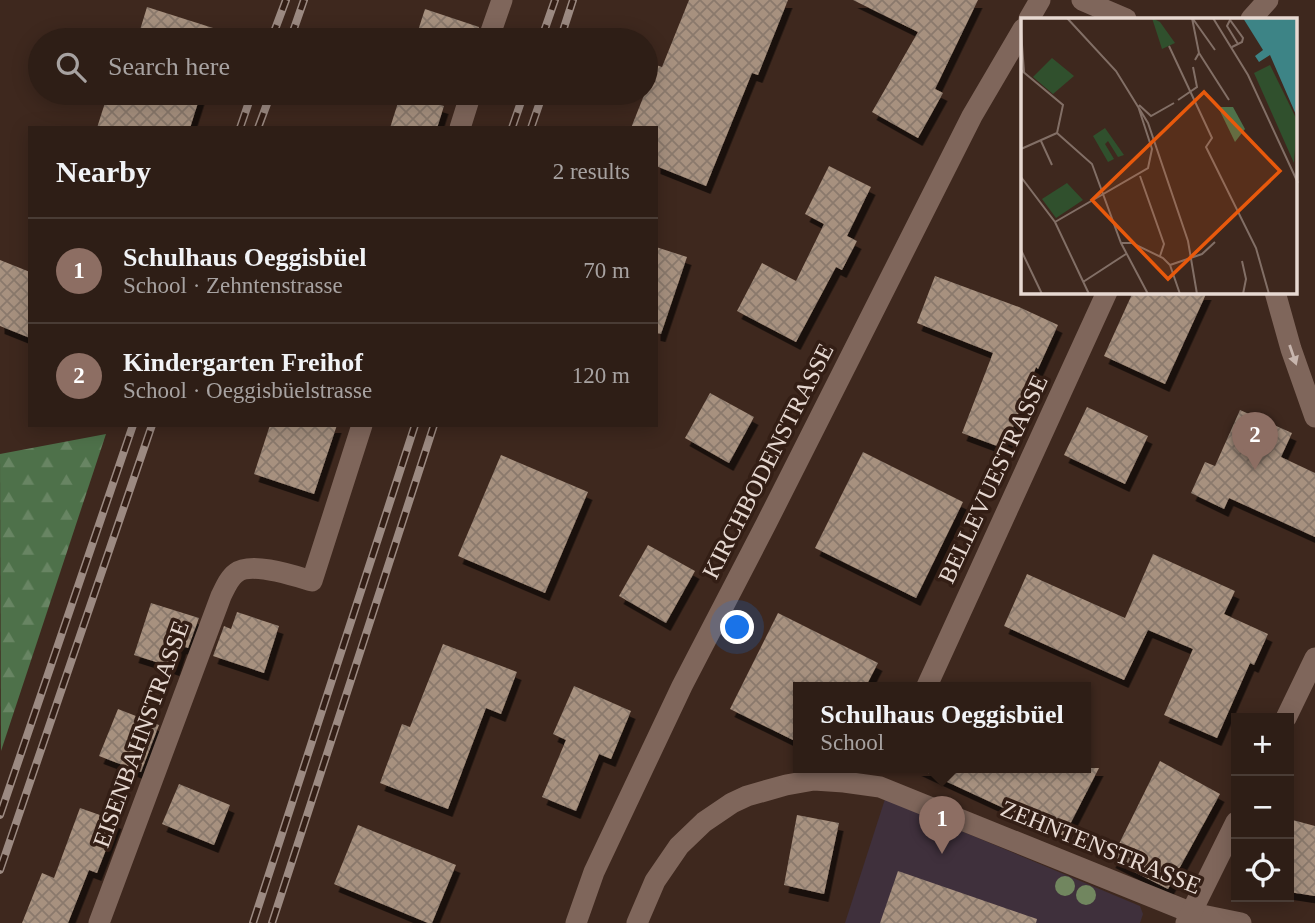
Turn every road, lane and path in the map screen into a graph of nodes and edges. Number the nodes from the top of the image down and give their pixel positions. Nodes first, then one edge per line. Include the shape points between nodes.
1 (502, 0) edge
2 (1040, 0) edge
3 (1082, 0) edge
4 (1268, 0) edge
5 (1030, 18) edge
6 (1124, 18) edge
7 (1252, 18) edge
8 (492, 28) edge
9 (1021, 32) edge
10 (467, 105) edge
11 (461, 126) edge
12 (1106, 294) edge
13 (1276, 294) edge
14 (1315, 417) edge
15 (361, 427) edge
16 (1315, 658) edge
17 (929, 682) edge
18 (1288, 713) edge
19 (885, 778) edge
20 (1231, 832) edge
21 (1189, 918) edge
22 (99, 923) edge
23 (576, 923) edge
24 (637, 923) edge
25 (1241, 923) edge

1 - 8 street
2 - 5 street
3 - 6 street
4 - 7 street
9 - 23 street, KIRCHBODENSTRASSE via 972,116 682,686 594,872
10 - 11 street
12 - 17 street, BELLEVUESTRASSE
13 -> 14 street
15 - 22 street, EISENBAHNSTRASSE via 312,581 242,569 221,596
16 - 18 street
19 - 21 street, ZEHNTENSTRASSE
19 - 24 street, ZEHNTENSTRASSE via 814,780 732,803 680,846 656,881
20 - 21 street
21 - 25 street, ZEHNTENSTRASSE

